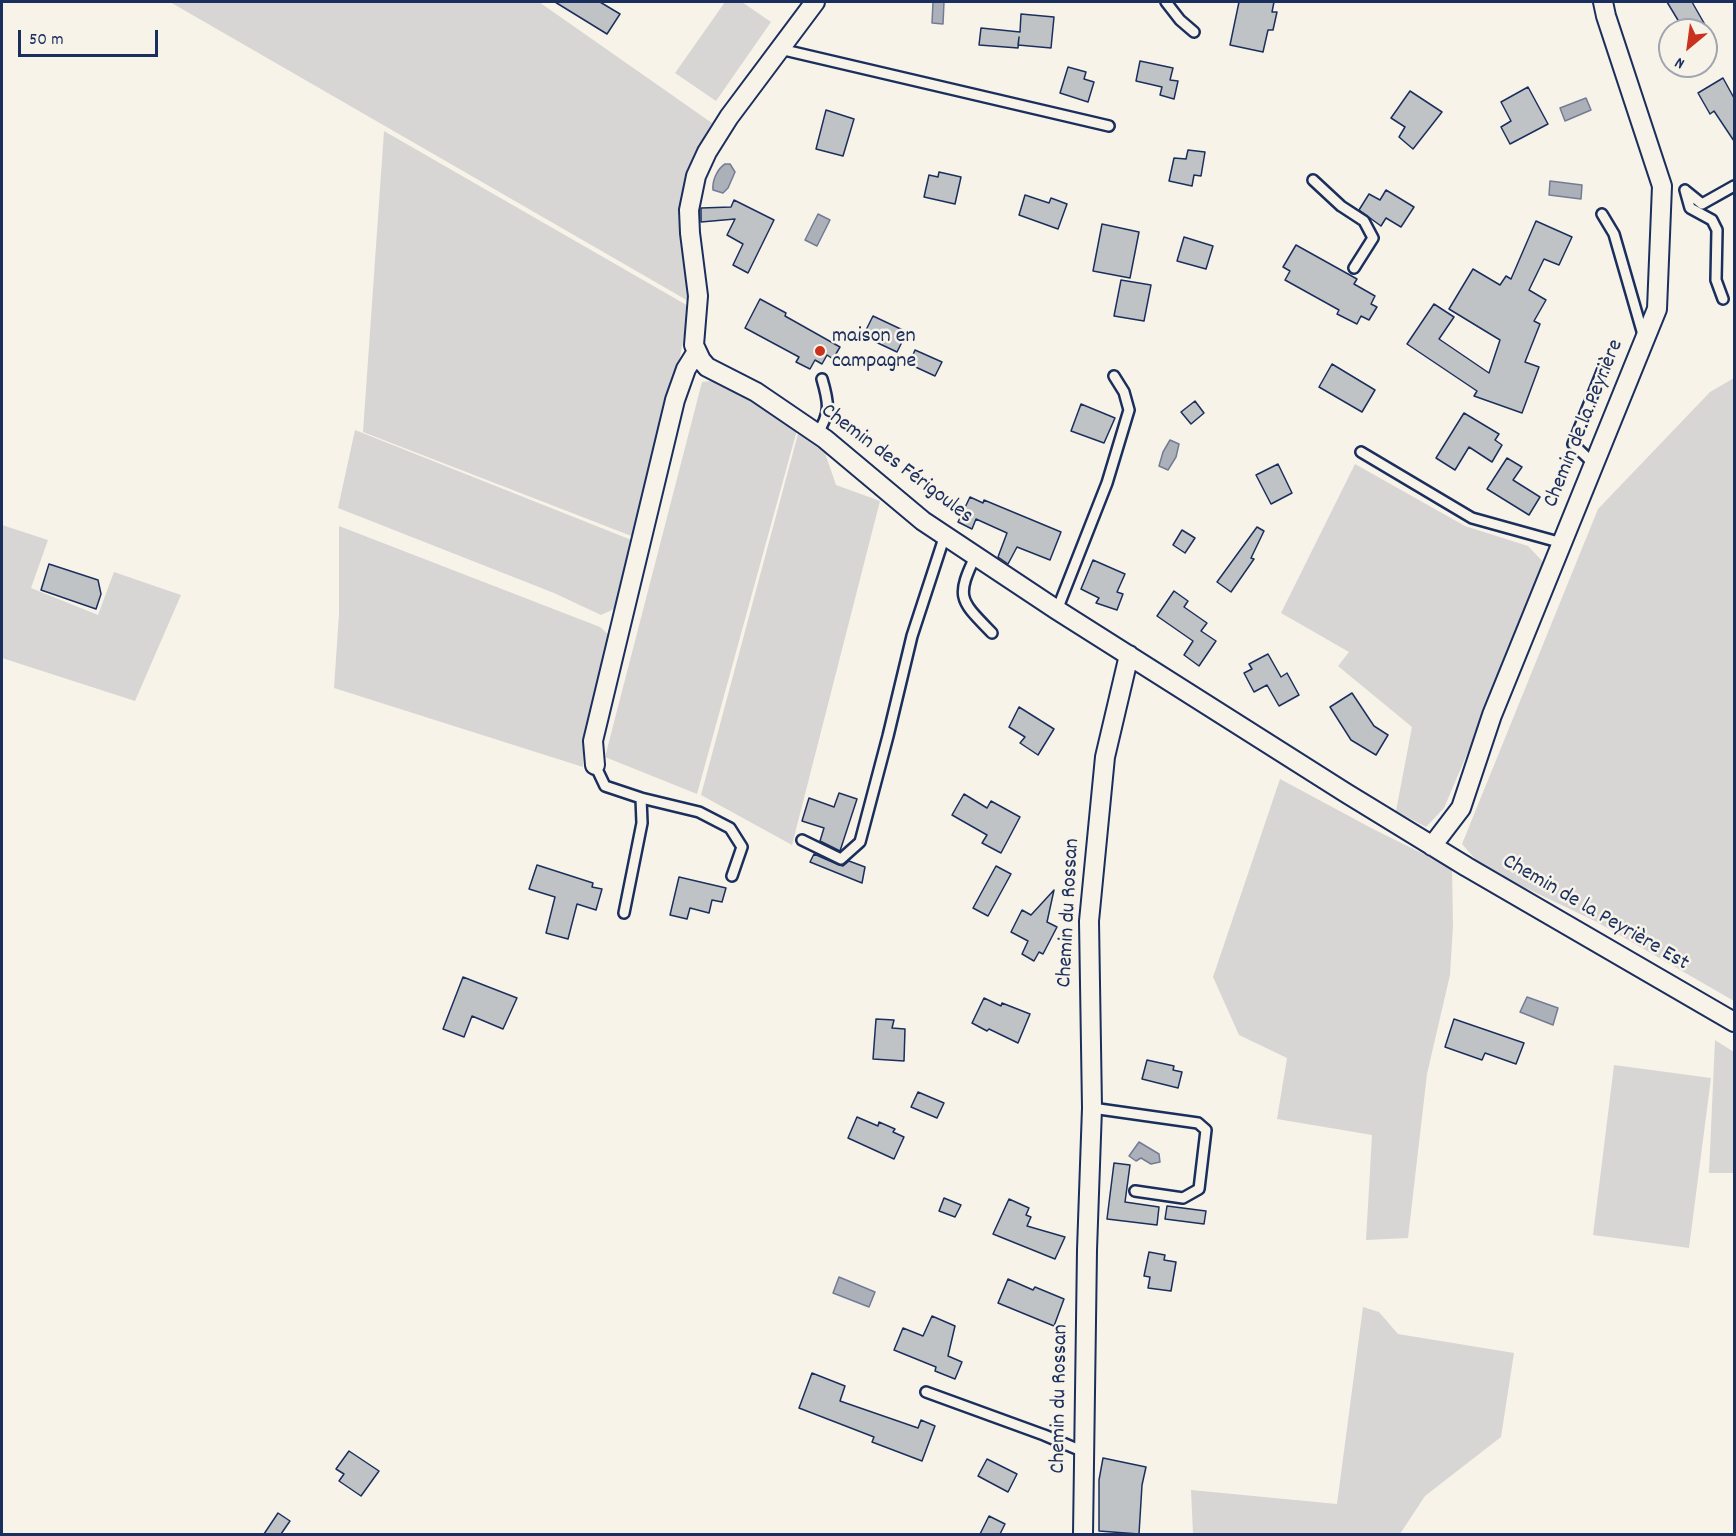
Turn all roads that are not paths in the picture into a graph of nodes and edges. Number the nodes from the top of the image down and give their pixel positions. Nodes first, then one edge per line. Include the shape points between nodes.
1 (815, 2) edge
2 (1167, 2) edge
3 (1603, 2) edge
4 (1194, 32) dead end
5 (780, 49) junction
6 (1110, 126) dead end
7 (1313, 180) dead end
8 (1734, 186) edge
9 (1602, 214) dead end
10 (1354, 268) dead end
11 (1723, 298) dead end
12 (1644, 340) junction
13 (696, 352) junction
14 (1605, 364) dead end
15 (1114, 376) dead end
16 (822, 379) dead end
17 (817, 434) junction
18 (1360, 452) dead end
19 (1594, 464) junction
20 (945, 535) junction
21 (1562, 543) junction
22 (976, 555) junction
23 (1057, 610) junction
24 (992, 633) dead end
25 (1129, 655) junction
26 (595, 765) joint
27 (641, 798) junction
28 (802, 840) dead end
29 (1432, 846) junction
30 (732, 876) dead end
31 (624, 914) dead end
32 (1734, 1022) edge
33 (1092, 1108) junction
34 (1135, 1191) dead end
35 (926, 1392) dead end
36 (1084, 1452) junction
37 (1083, 1534) edge

1 - 5 street
2 - 4 lane
3 - 12 street, Chemin de la Peyrière via 1662,186 1657,309
5 - 6 lane
5 - 13 street via 729,117 707,152 694,184 689,210 698,296 693,338
7 - 10 lane via 1364,221 1373,238
8 - 11 lane via 1702,204 1685,190 1690,208 1712,219 1717,230 1716,280
9 - 12 lane via 1614,234
12 - 19 street, Chemin de la Peyrière
13 - 17 street, Chemin des Férigoules via 707,367 756,392
13 - 26 street via 675,400 593,741
14 - 19 lane via 1573,444
15 - 23 lane via 1125,392 1129,410 1107,483
16 - 17 lane via 828,401 826,420
17 - 20 street, Chemin des Férigoules
18 - 21 lane via 1472,518
19 - 21 street, Chemin de la Peyrière
20 - 22 street, Chemin des Férigoules
20 - 28 lane via 912,636 860,842 841,860
21 - 29 street, Chemin de la Peyrière via 1492,716 1461,808
22 - 23 street, Chemin des Férigoules
22 - 24 lane via 962,588 967,607
23 - 25 street, Chemin des Férigoules
25 - 29 street
25 - 33 street, Chemin du Rossan via 1105,757 1089,921
26 - 27 lane via 605,786
27 - 30 lane via 699,812 730,828 742,847
27 - 31 lane via 642,823
29 - 32 street, Chemin de la Peyrière Est
33 - 34 lane via 1197,1123 1206,1130 1199,1189 1183,1198
33 - 36 street, Chemin du Rossan
35 - 36 lane
36 - 37 street, Chemin du Rossan

